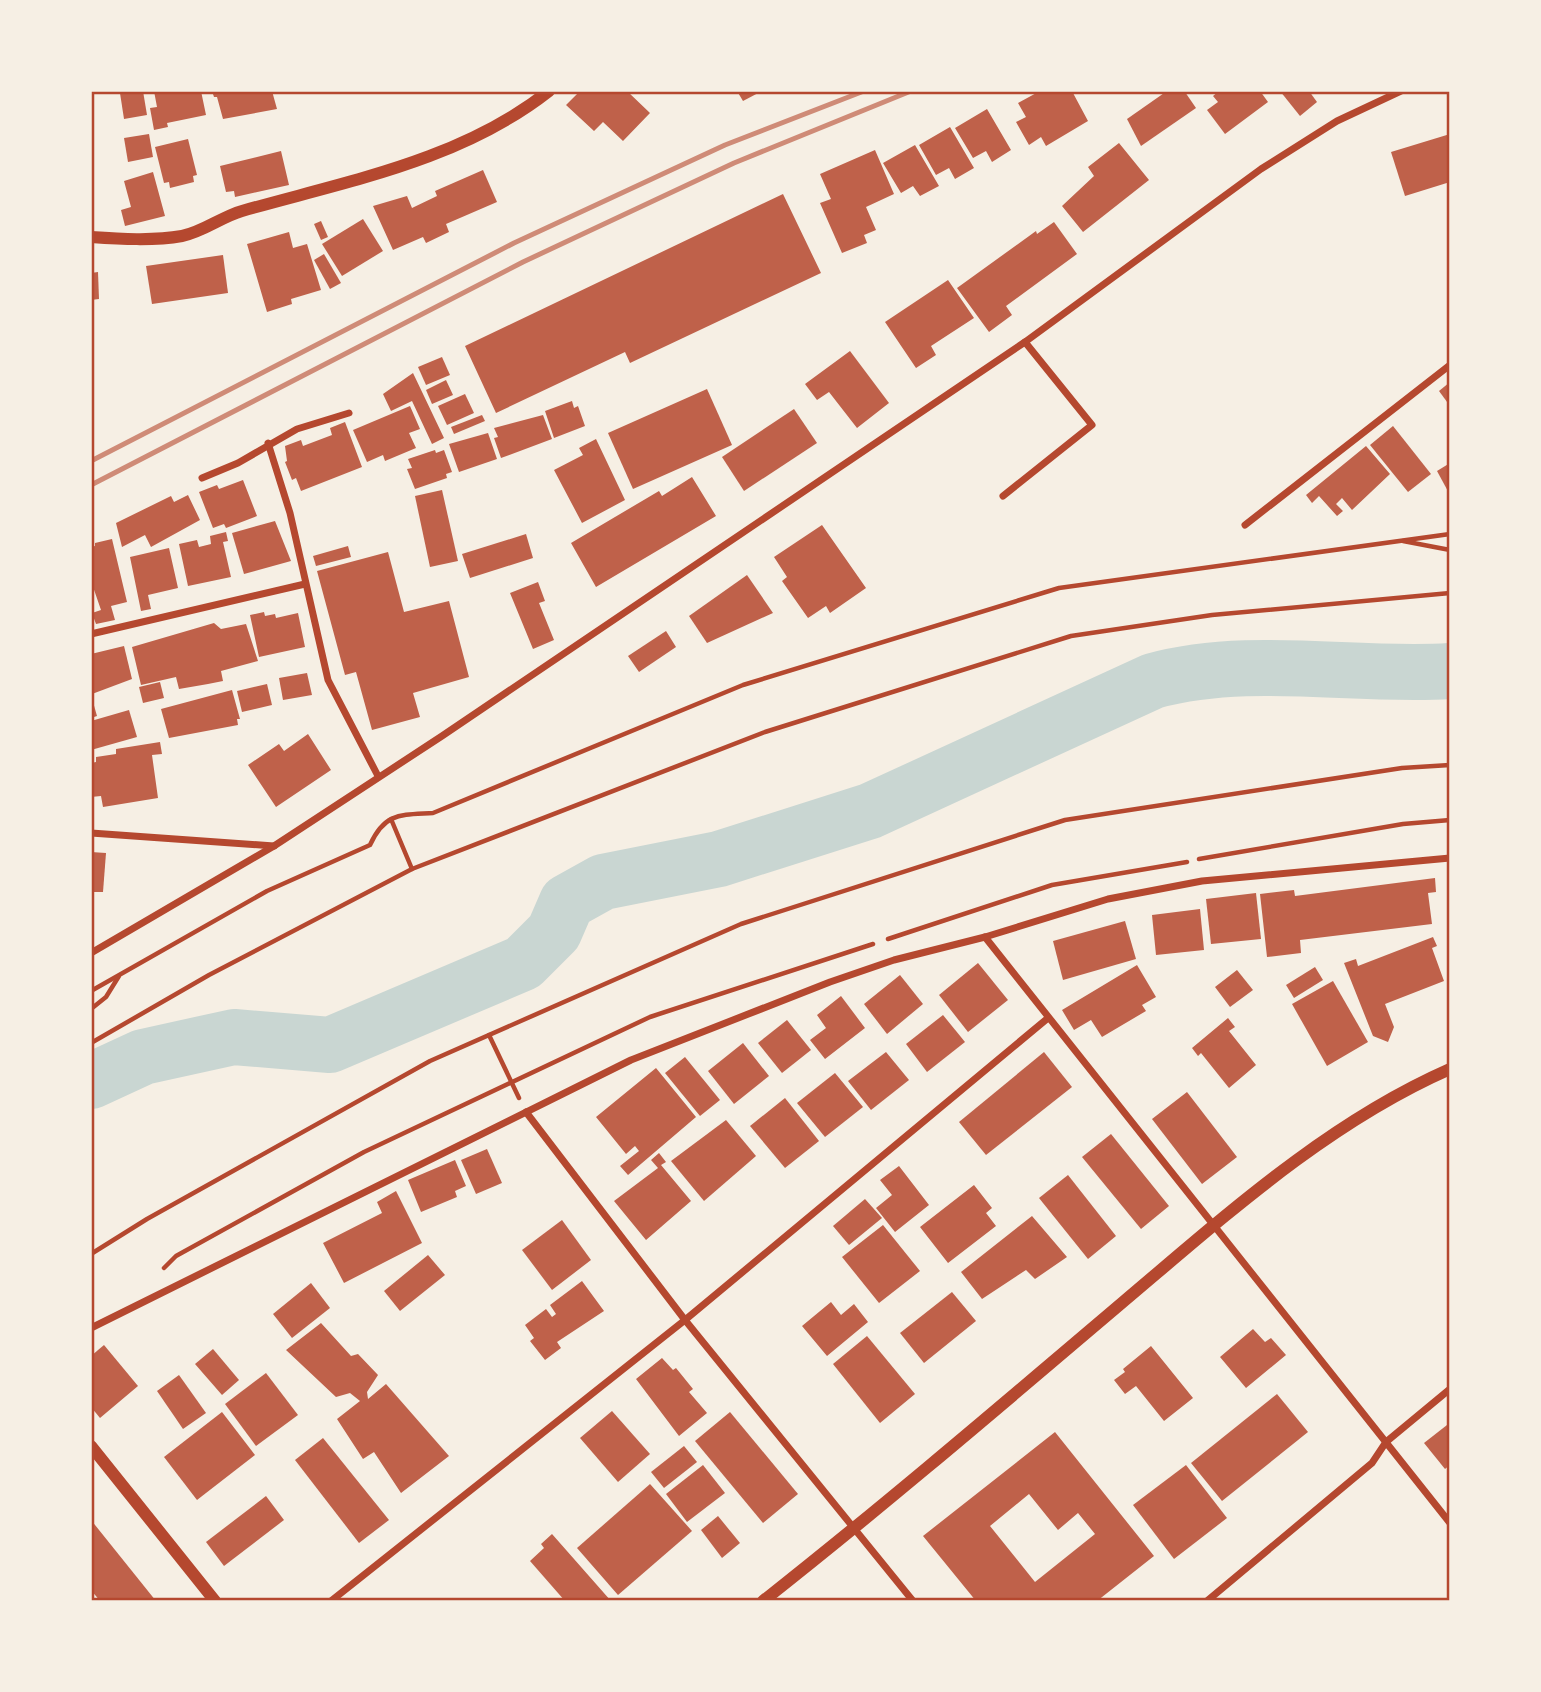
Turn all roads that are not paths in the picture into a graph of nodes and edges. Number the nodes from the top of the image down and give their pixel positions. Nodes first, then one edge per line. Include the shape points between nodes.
1 (549, 91) edge
2 (1401, 91) edge
3 (91, 237) edge
4 (1025, 342) junction
5 (1450, 365) edge
6 (349, 413) dead end
7 (268, 443) junction
8 (202, 478) dead end
9 (1003, 496) dead end
10 (1245, 525) dead end
11 (305, 584) junction
12 (91, 634) edge
13 (378, 776) junction
14 (91, 833) edge
15 (274, 846) junction
16 (1450, 858) edge
17 (985, 937) junction
18 (91, 953) edge
19 (1048, 1018) junction
20 (1450, 1069) edge
21 (526, 1112) junction
22 (1213, 1225) junction
23 (685, 1320) junction
24 (91, 1328) edge
25 (1450, 1389) edge
26 (1386, 1441) junction
27 (91, 1446) edge
28 (1450, 1523) edge
29 (856, 1528) junction
30 (215, 1601) edge
31 (331, 1601) edge
32 (763, 1601) edge
33 (913, 1601) edge
34 (1207, 1601) edge

1 - 3 street via 526,109 458,145 367,179 238,212 183,236
2 - 4 street via 1337,121 1261,169
4 - 9 street via 1092,425
4 - 13 street
5 - 10 street
6 - 7 street
7 - 8 street via 238,463
7 - 11 street via 290,513
11 - 12 street
11 - 13 street via 328,680
13 - 15 street
14 - 15 street
15 - 18 street
16 - 17 street via 1202,881 1108,899
17 - 19 street
17 - 21 street via 894,960 721,1023 631,1060
19 - 22 street
19 - 23 street
20 - 22 street via 1363,1112
21 - 23 street
21 - 24 street
22 - 26 street
22 - 29 street
23 - 29 street
23 - 31 street
25 - 26 street
26 - 28 street
26 - 34 street via 1373,1463
27 - 30 street
29 - 32 street
29 - 33 street

